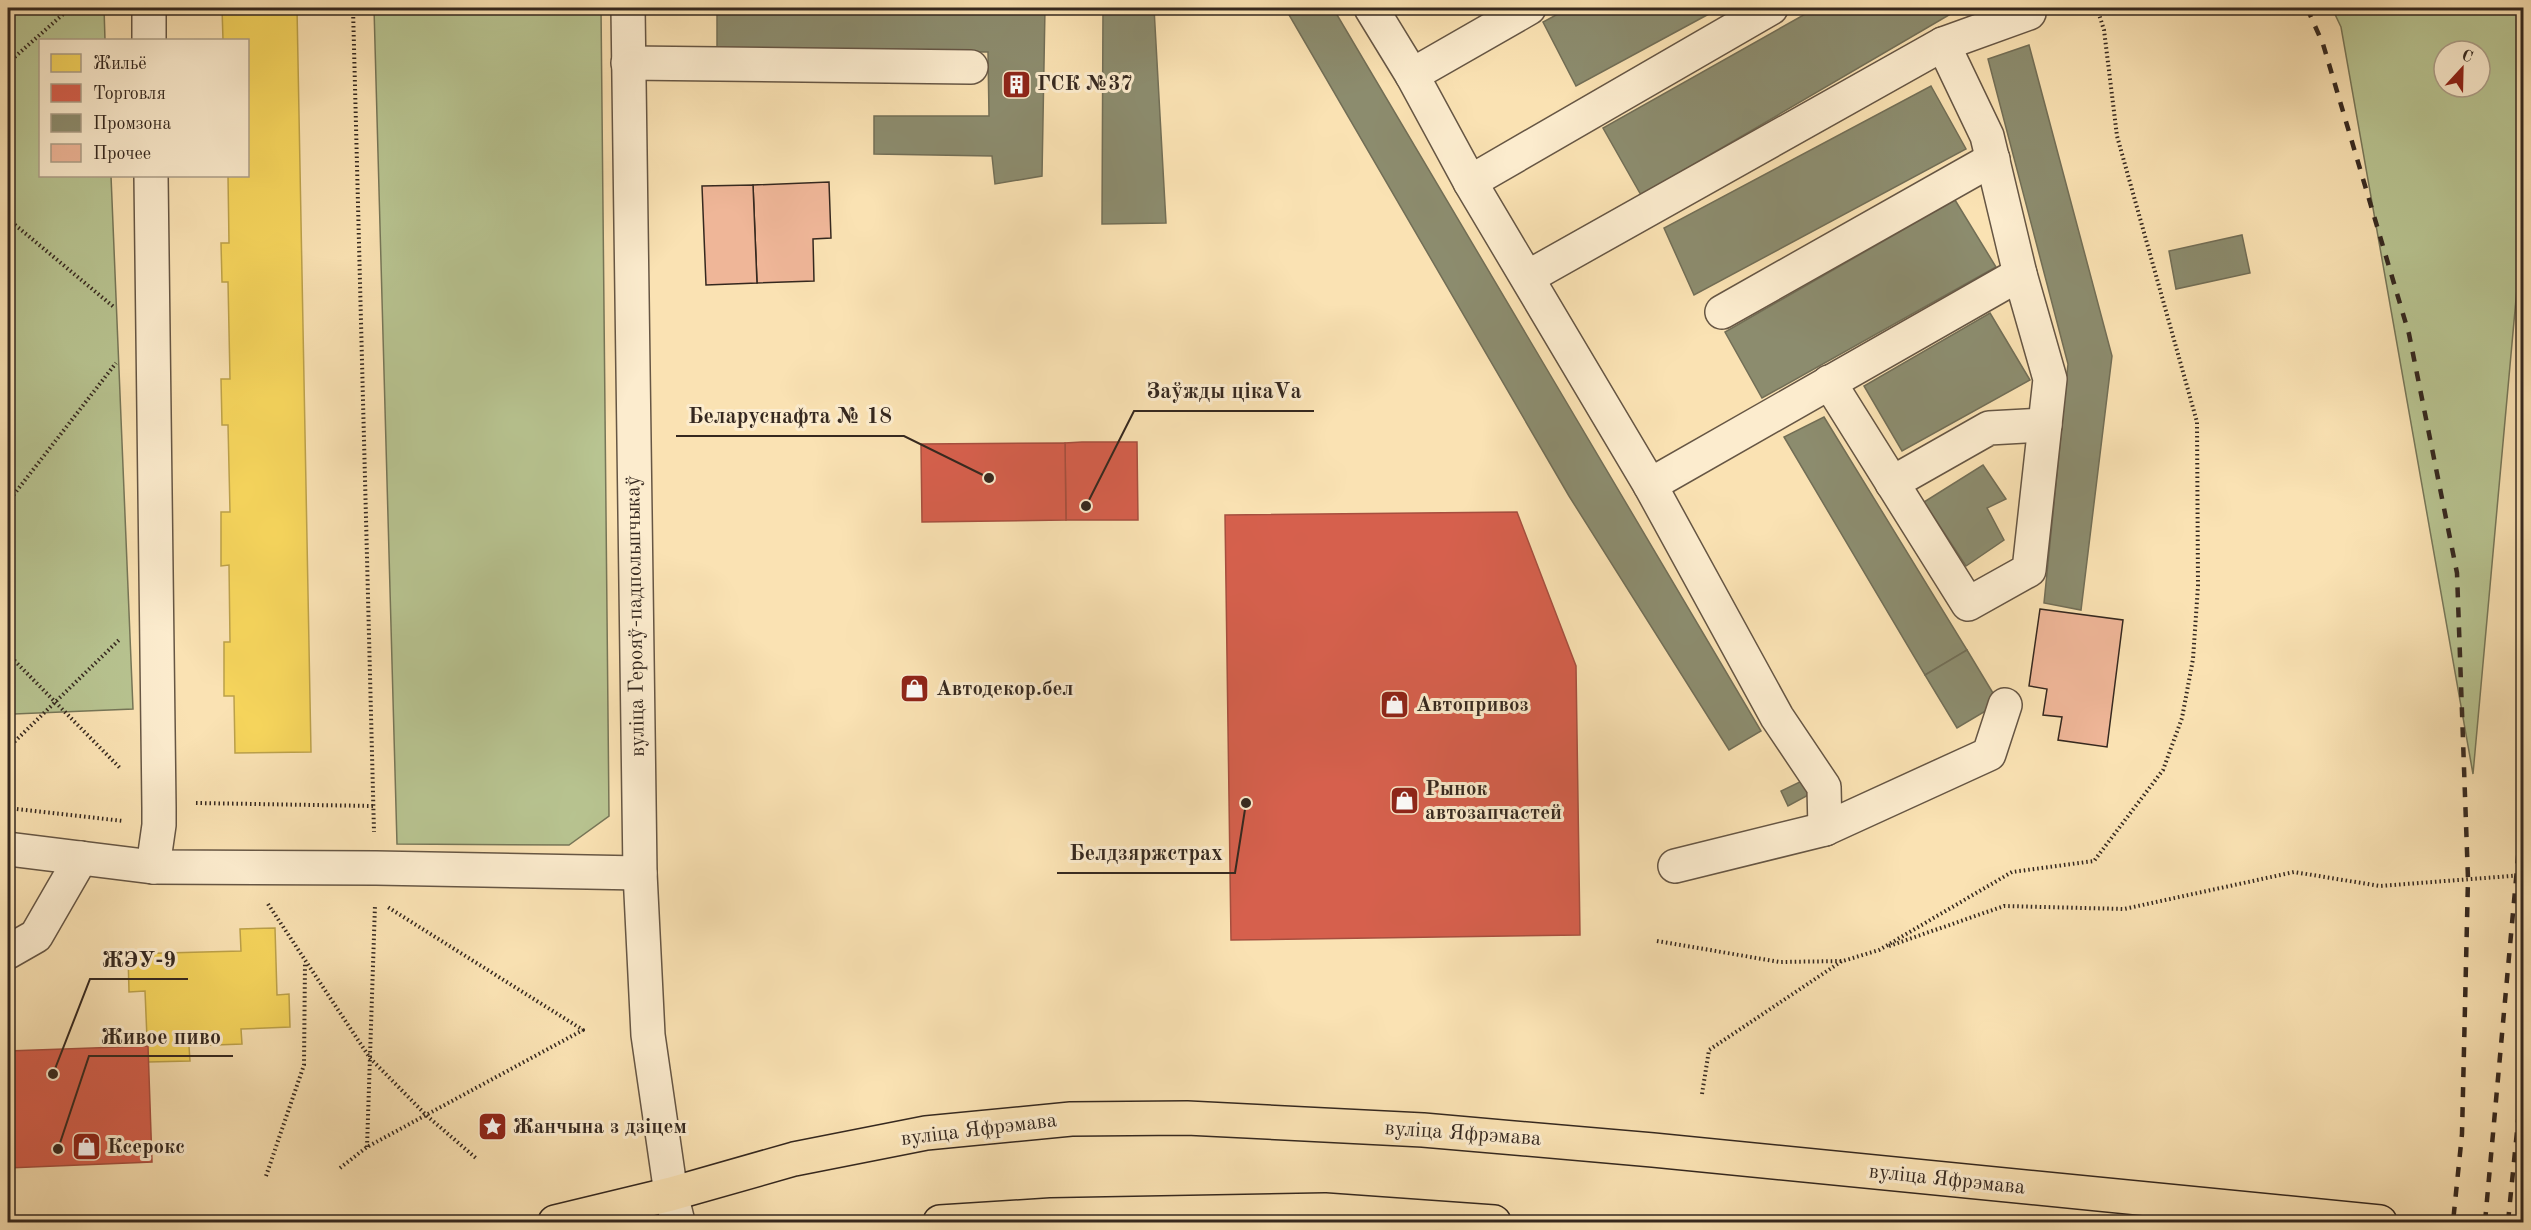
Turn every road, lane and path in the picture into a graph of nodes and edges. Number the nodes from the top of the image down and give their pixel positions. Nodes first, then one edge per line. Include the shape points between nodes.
1 (70, 8) edge
2 (148, 8) edge
3 (353, 8) edge
4 (628, 8) edge
5 (1371, 8) edge
6 (1529, 8) edge
7 (1771, 8) edge
8 (2028, 8) edge
9 (2097, 8) edge
10 (149, 39) edge
11 (1943, 44) junction
12 (8, 63) edge
13 (628, 63) junction
14 (971, 67) dead end
15 (1412, 75) junction
16 (1993, 159) junction
17 (151, 177) edge
18 (1470, 182) junction
19 (8, 219) edge
20 (2020, 274) junction
21 (1528, 277) junction
22 (1722, 312) dead end
23 (147, 322) junction
24 (1829, 382) junction
25 (2045, 425) junction
26 (1893, 483) junction
27 (1650, 485) junction
28 (8, 502) edge
29 (156, 604) junction
30 (8, 654) edge
31 (55, 702) junction
32 (2005, 705) dead end
33 (8, 748) edge
34 (373, 806) junction
35 (8, 808) edge
36 (159, 816) junction
37 (1825, 829) junction
38 (8, 849) edge
39 (81, 858) junction
40 (1675, 866) dead end
41 (153, 867) junction
42 (244, 868) junction
43 (640, 873) junction
44 (2523, 875) edge
45 (376, 883) junction
46 (1657, 941) dead end
47 (1879, 950) junction
48 (8, 952) edge
49 (305, 961) junction
50 (1843, 961) junction
51 (370, 1058) junction
52 (1702, 1094) dead end
53 (426, 1115) junction
54 (367, 1147) junction
55 (477, 1159) dead end
56 (340, 1168) dead end
57 (266, 1176) dead end
58 (675, 1208) edge
59 (555, 1222) edge
60 (940, 1222) edge
61 (1494, 1222) edge
62 (2380, 1222) edge

1 - 12 path
2 - 10 street
3 - 34 path
4 - 13 street, вуліца Герояў-падпольшчыкаў
5 - 15 street
6 - 15 street
7 - 18 street
8 - 11 street via 2029,13
9 - 47 path via 2104,30 2118,136 2197,422 2198,586 2193,659 2182,718 2163,770 2094,861 2012,872
11 - 16 street via 1987,136
11 - 21 street
13 - 14 street
13 - 43 street, вуліца Герояў-падпольшчыкаў
15 - 18 street
16 - 20 street
16 - 22 street
17 - 23 street
18 - 21 street
19 - 23 path
20 - 24 street
20 - 25 street via 2050,379
21 - 27 street
23 - 28 path
23 - 29 street
24 - 26 street
24 - 27 street
25 - 26 street via 1989,428
25 - 26 street via 2029,570 1968,604
27 - 37 street via 1777,717 1824,788
29 - 31 path
29 - 36 street
30 - 31 path
31 - 33 path
31 - 36 path
32 - 37 street via 1989,754
34 - 36 path via 199,802
34 - 45 path
35 - 36 path
36 - 41 street
37 - 40 street
38 - 39 street
39 - 41 street
39 - 48 street via 36,936
41 - 42 street
42 - 45 street
42 - 49 path
43 - 45 street
43 - 58 street, вуліца Герояў-падпольшчыкаў via 648,1035
44 - 47 path via 2380,886 2294,872 2124,909 2004,906
45 - 51 path
45 - 53 path via 583,1029
46 - 50 path via 1780,962
47 - 50 path
49 - 51 path
49 - 57 path via 304,1065
50 - 52 path via 1709,1050
51 - 53 path
51 - 54 path
53 - 54 path
53 - 55 path
54 - 56 path
58 - 59 main road, вуліца Яфрэмава
58 - 62 main road, вуліца Яфрэмава via 794,1159 926,1133 1071,1119 1187,1118 1423,1130 1642,1149
60 - 61 main road via 1051,1215 1325,1210

